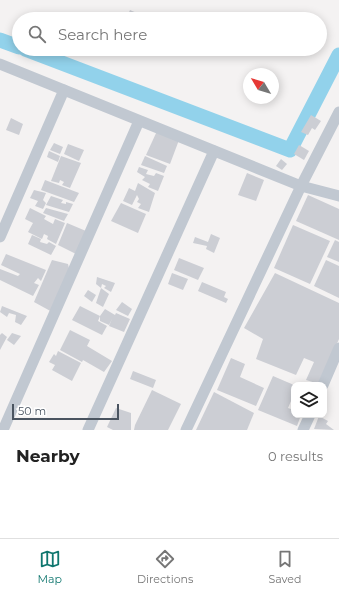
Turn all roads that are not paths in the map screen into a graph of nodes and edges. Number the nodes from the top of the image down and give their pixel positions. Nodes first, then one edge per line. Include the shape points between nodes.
1 (0, 64) edge
2 (64, 90) junction
3 (339, 112) edge
4 (139, 121) junction
5 (214, 151) junction
6 (301, 186) junction
7 (339, 196) edge
8 (0, 237) edge
9 (339, 348) edge
10 (324, 382) edge
11 (309, 418) edge
12 (3, 430) edge
13 (88, 430) edge
14 (186, 430) edge
15 (304, 430) edge

1 - 2 street
2 - 4 street
2 - 8 street
3 - 6 street
4 - 5 street
4 - 12 street
5 - 6 street
5 - 13 street
6 - 7 street
6 - 14 street
9 - 10 street
11 - 15 street

